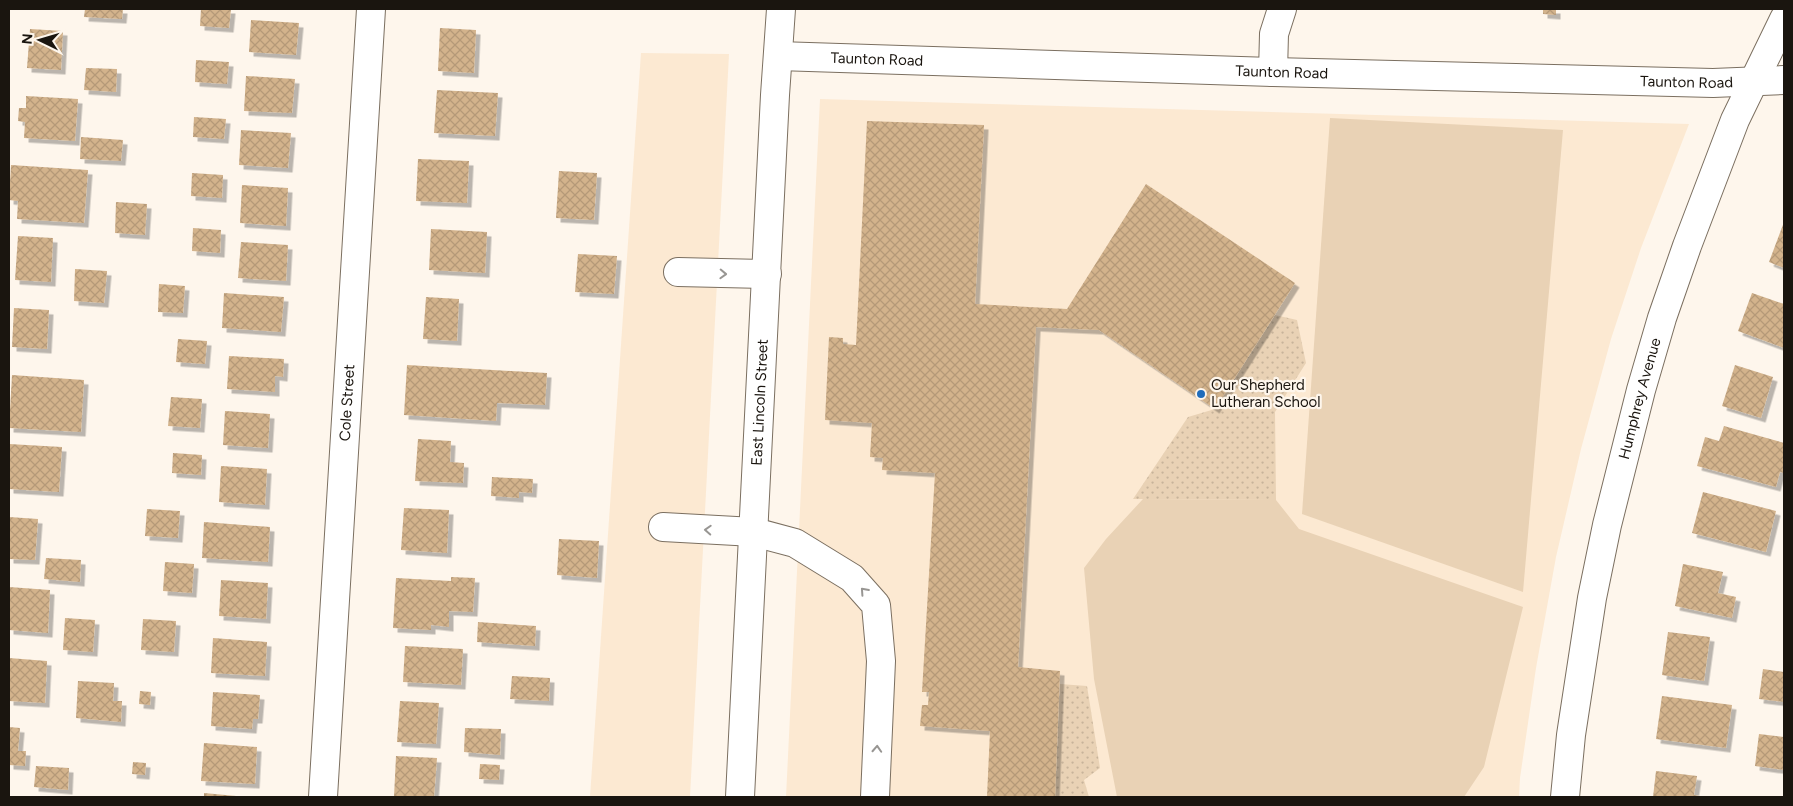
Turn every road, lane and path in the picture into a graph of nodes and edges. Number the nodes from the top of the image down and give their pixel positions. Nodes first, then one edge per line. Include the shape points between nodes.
1 (371, 9) edge
2 (782, 9) edge
3 (1282, 9) edge
4 (1784, 19) edge
5 (778, 56) junction
6 (1273, 72) junction
7 (1784, 80) edge
8 (1754, 82) junction
9 (678, 272) dead end
10 (767, 274) junction
11 (663, 527) dead end
12 (754, 532) junction
13 (323, 797) edge
14 (740, 797) edge
15 (874, 797) edge
16 (1565, 797) edge

1 - 13 street, Cole Street
2 - 5 street, East Lincoln Street
3 - 6 street via 1274,34
4 - 8 street, Humphrey Avenue
5 - 6 street, Taunton Road
5 - 10 street, East Lincoln Street
6 - 8 street, Taunton Road
7 - 8 street, Taunton Road
8 - 16 street, Humphrey Avenue via 1735,120 1687,246 1636,408 1592,598
9 -> 10 street
10 - 12 street, East Lincoln Street
12 -> 11 street
12 - 14 street, East Lincoln Street
15 -> 12 street via 881,661 876,605 852,578 795,543

